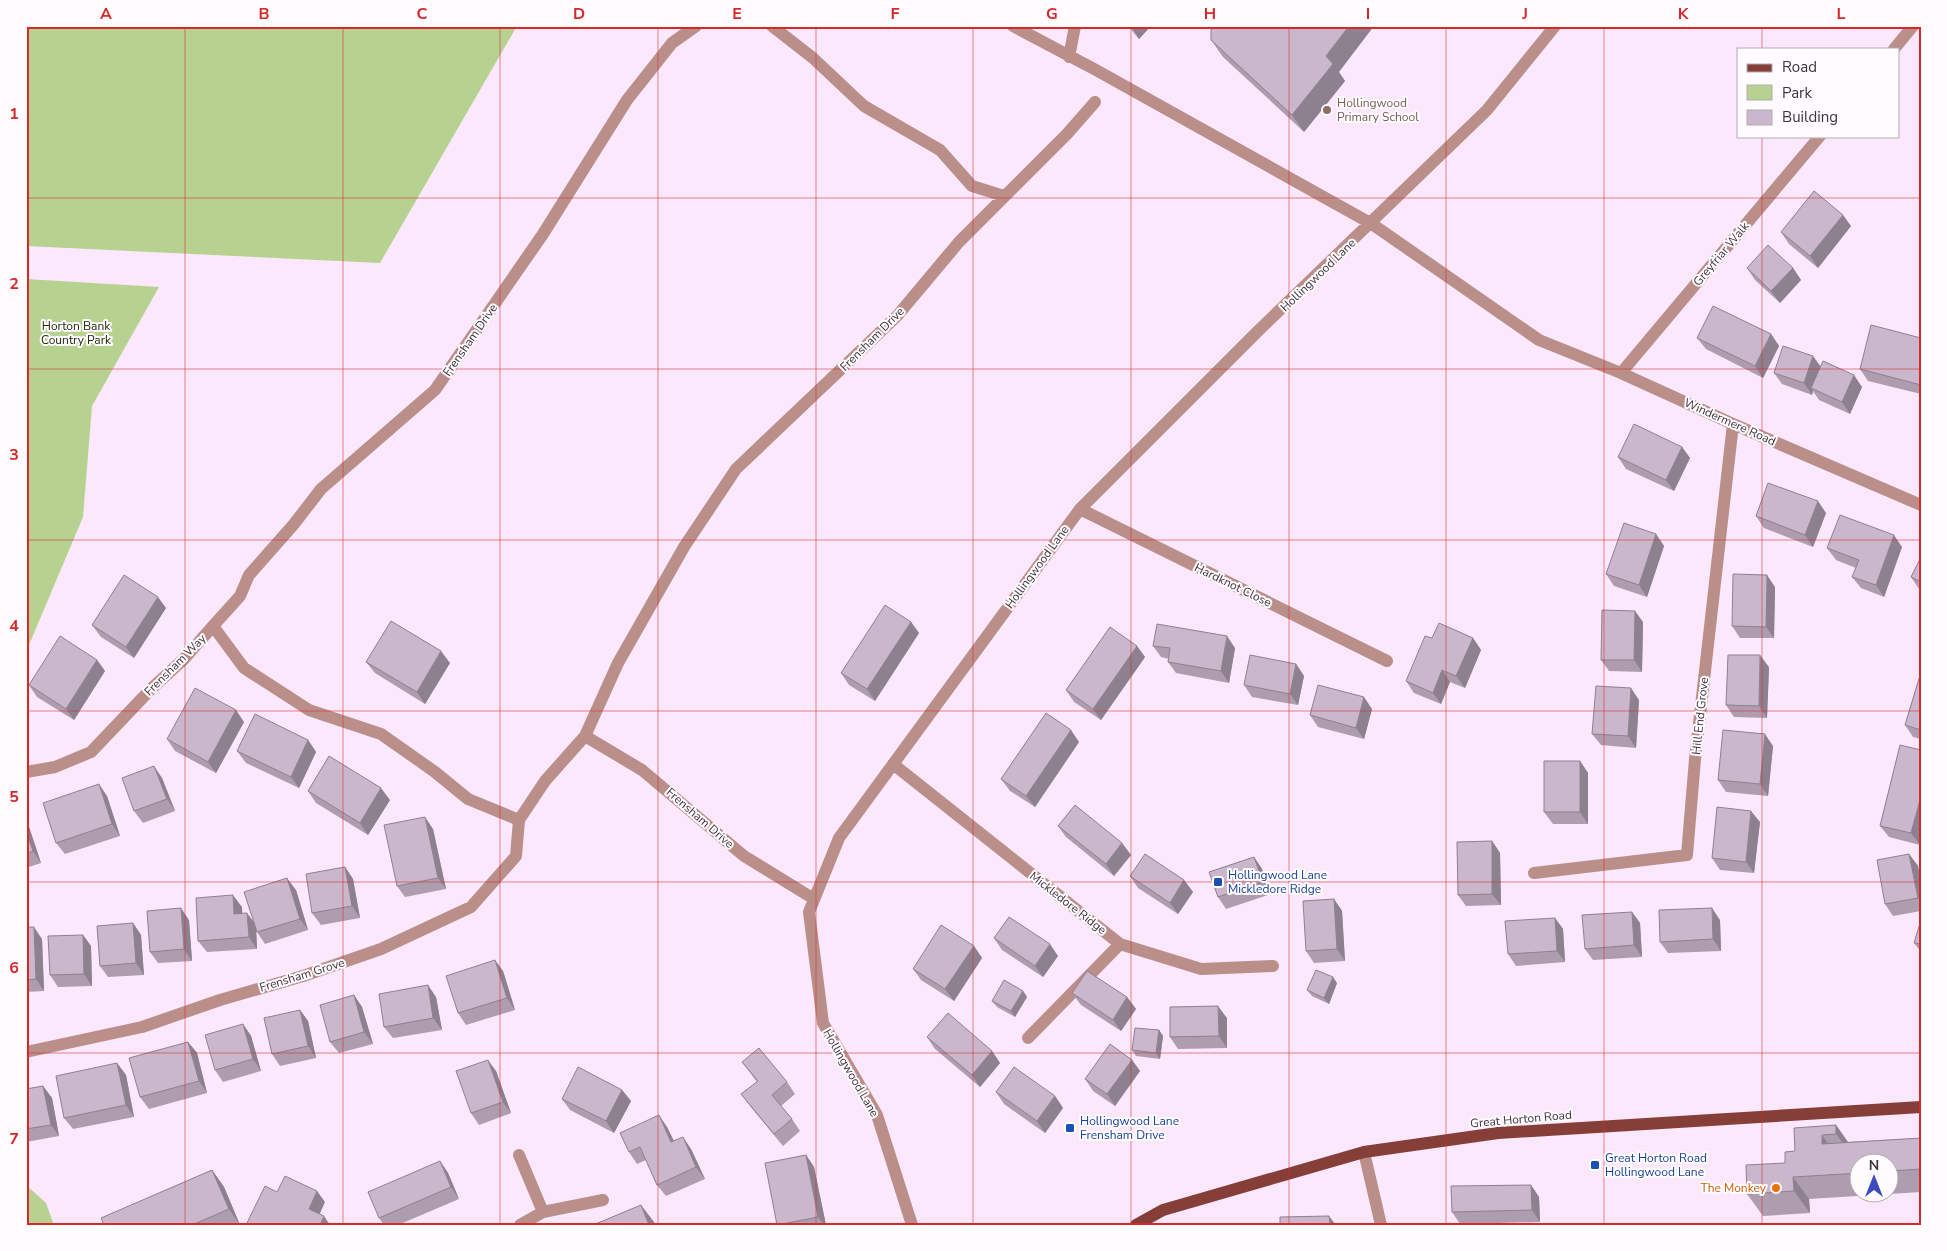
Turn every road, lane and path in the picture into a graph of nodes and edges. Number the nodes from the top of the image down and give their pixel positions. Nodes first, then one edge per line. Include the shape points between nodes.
1 (696, 26) edge
2 (772, 26) edge
3 (1013, 26) edge
4 (1076, 26) edge
5 (1555, 26) edge
6 (1913, 26) edge
7 (1895, 48) edge
8 (1069, 57) junction
9 (1095, 102) dead end
10 (1818, 138) edge
11 (1004, 196) junction
12 (1372, 224) junction
13 (1621, 372) junction
14 (1733, 424) junction
15 (1921, 505) edge
16 (1080, 509) junction
17 (212, 626) junction
18 (1387, 661) dead end
19 (585, 736) junction
20 (893, 764) junction
21 (26, 772) edge
22 (545, 781) joint
23 (519, 820) junction
24 (1534, 873) dead end
25 (814, 899) junction
26 (1120, 944) junction
27 (1273, 966) dead end
28 (1028, 1038) dead end
29 (26, 1052) edge
30 (1921, 1107) edge
31 (1364, 1152) junction
32 (519, 1155) dead end
33 (603, 1200) dead end
34 (543, 1212) junction
35 (520, 1225) edge
36 (912, 1225) edge
37 (1136, 1225) edge
38 (1381, 1225) edge

1 - 17 street, Frensham Drive via 672,43 627,100 543,234 435,390 322,488 249,575 240,596
2 - 11 street via 813,58 864,106 940,150 972,186
3 - 8 street, Windermere Road
4 - 8 street
5 - 12 street, Hollingwood Lane via 1487,110
6 - 7 street
8 - 12 street, Windermere Road
9 - 11 street, Frensham Drive via 1068,134
10 - 13 street, Greyfriar Walk
11 - 19 street, Frensham Drive via 959,242 897,316 736,469 684,546 618,663
12 - 13 street, Windermere Road via 1540,340
12 - 16 street, Hollingwood Lane via 1257,332
13 - 14 street, Windermere Road
14 - 15 street, Windermere Road
14 - 24 street, Hill End Grove via 1687,855
16 - 18 street, Hardknot Close
16 - 20 street, Hollingwood Lane
17 - 21 street, Frensham Way via 184,659 150,689 90,752 55,767
17 - 23 street, Frensham Way via 244,668 310,710 381,734 468,799
19 - 22 street, Frensham Drive
19 - 25 street, Frensham Drive via 642,770 744,856
20 - 25 street, Hollingwood Lane via 839,838
20 - 26 street, Mickledore Ridge
22 - 23 street, Frensham Grove
23 - 29 street, Frensham Grove via 516,856 471,907 381,949 303,976 142,1026
25 - 36 street, Hollingwood Lane via 809,912 823,1023 877,1115
26 - 27 street, Mickledore Ridge via 1201,968
26 - 28 street
30 - 31 main road, Great Horton Road via 1498,1133
31 - 37 main road, Great Horton Road via 1163,1210
31 - 38 street
32 - 34 street
33 - 34 street
34 - 35 street

